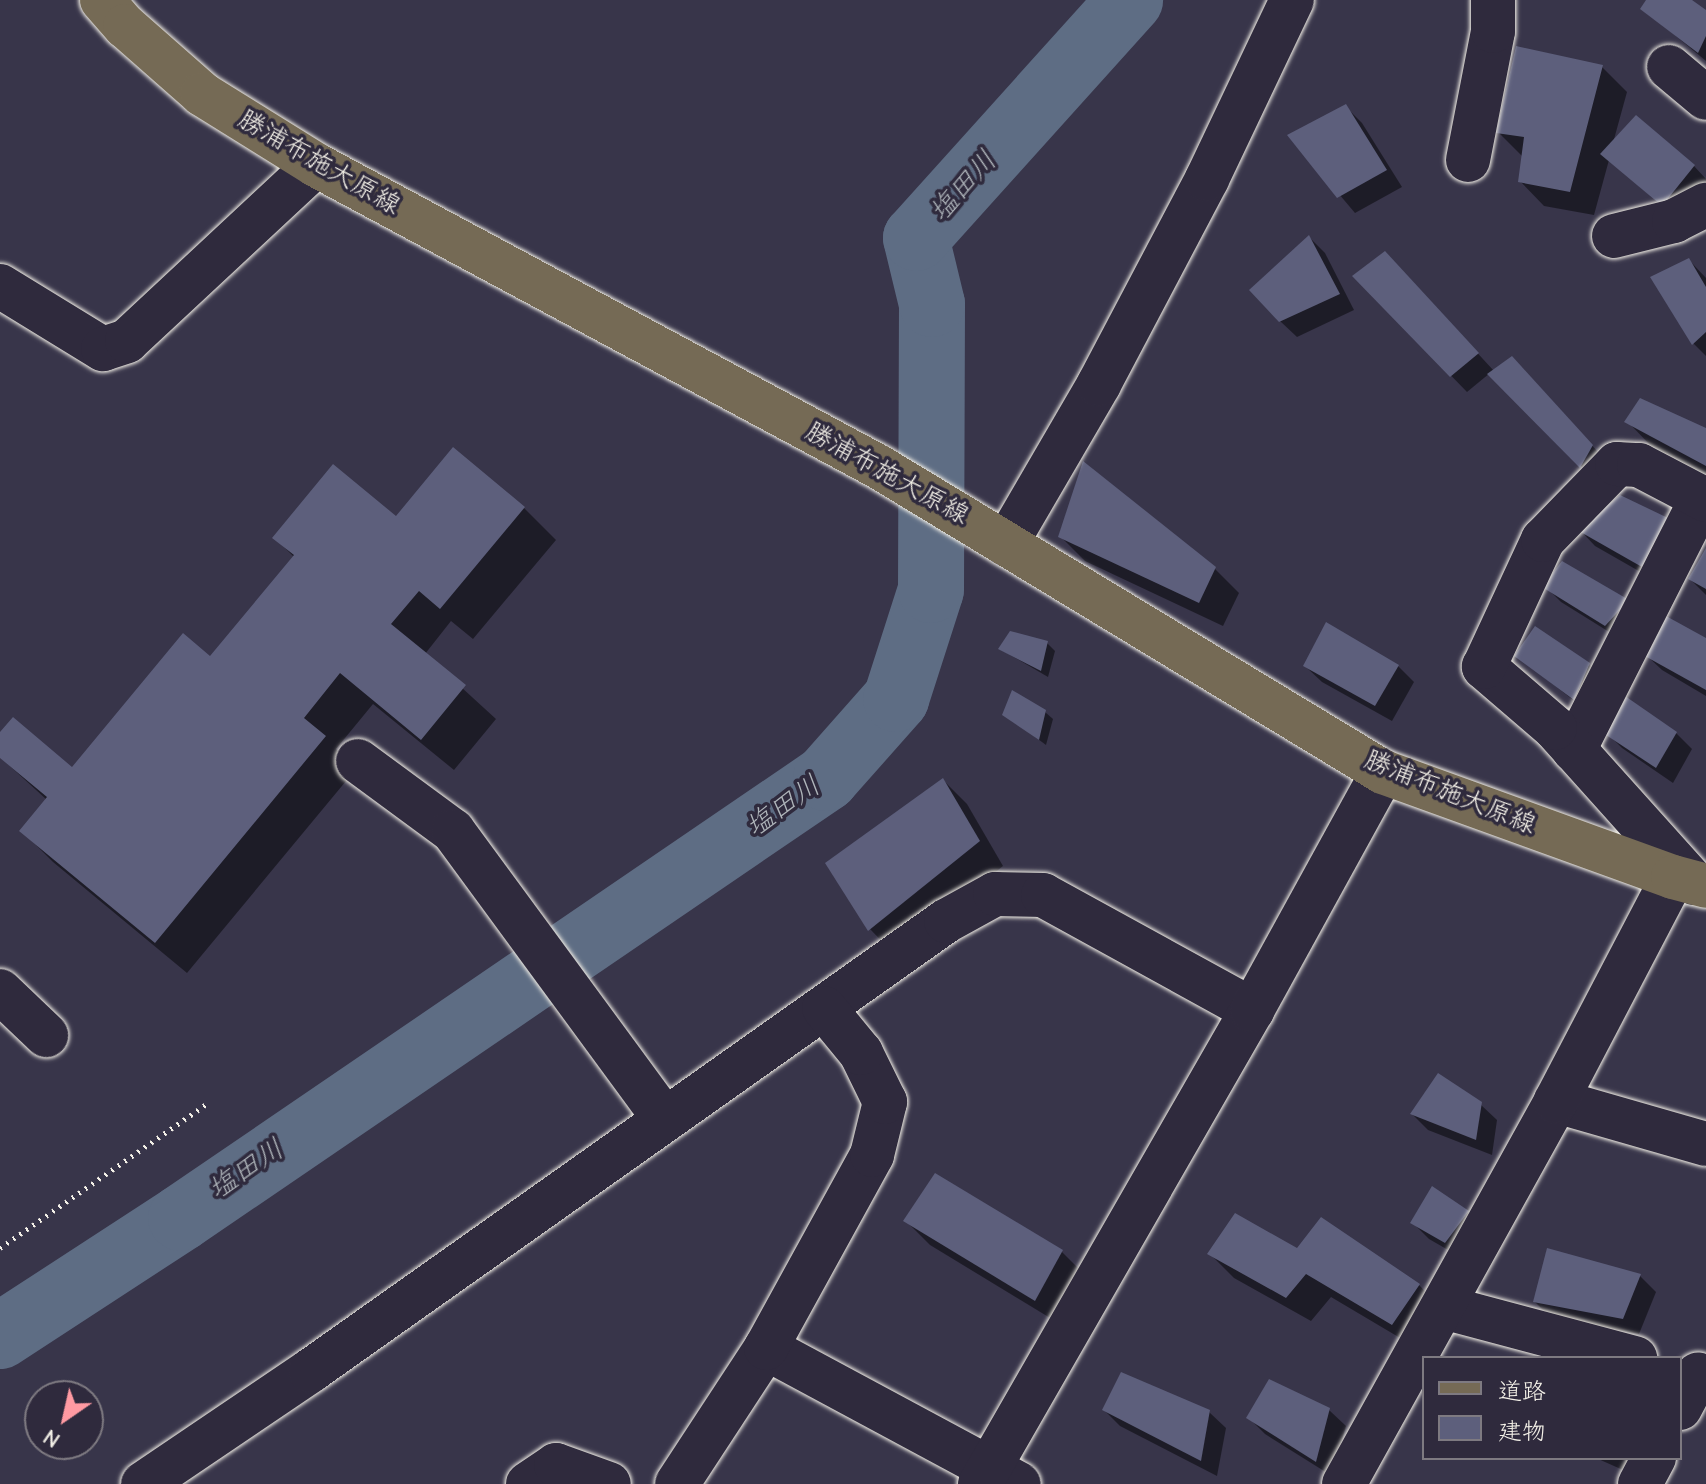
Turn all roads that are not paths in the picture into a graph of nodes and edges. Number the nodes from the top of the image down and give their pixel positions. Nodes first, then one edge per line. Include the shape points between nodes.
1 (102, 0) edge
2 (1292, 0) edge
3 (1493, 0) edge
4 (1669, 67) dead end
5 (1706, 98) edge
6 (1468, 160) dead end
7 (316, 165) junction
8 (1706, 205) edge
9 (1614, 236) dead end
10 (0, 286) edge
11 (1704, 499) edge
12 (995, 536) junction
13 (1574, 750) junction
14 (358, 761) dead end
15 (1383, 772) junction
16 (1691, 882) edge
17 (0, 991) edge
18 (824, 1008) junction
19 (1252, 1010) junction
20 (46, 1035) dead end
21 (1556, 1101) junction
22 (665, 1120) junction
23 (1706, 1144) edge
24 (1443, 1307) junction
25 (766, 1348) junction
26 (1627, 1356) edge
27 (1653, 1460) edge
28 (996, 1479) edge
29 (143, 1484) edge
30 (528, 1484) edge
31 (609, 1484) edge
32 (677, 1484) edge
33 (1344, 1484) edge
34 (1640, 1484) edge

1 - 7 main road, 勝浦布施大原線 via 202,94
2 - 12 street via 1099,384
3 - 6 street via 1493,31
4 - 5 street
7 - 10 street via 127,341 103,349
7 - 12 main road, 勝浦布施大原線 via 879,467
8 - 9 street via 1674,221
11 - 13 street
11 - 13 street via 1639,465 1617,464 1543,540 1517,589 1484,667
12 - 15 main road, 勝浦布施大原線
13 - 16 street
14 - 22 street via 453,831
15 - 16 main road, 勝浦布施大原線
15 - 19 street
16 - 21 street
17 - 20 street
18 - 19 street via 946,921 995,894 1043,895
18 - 22 street
18 - 25 street via 861,1053 885,1102 872,1155
19 - 28 street
21 - 23 street
21 - 24 street
22 - 29 street
24 - 26 street
24 - 33 street
25 - 28 street
25 - 32 street
27 - 34 street
30 - 31 street via 556,1465

